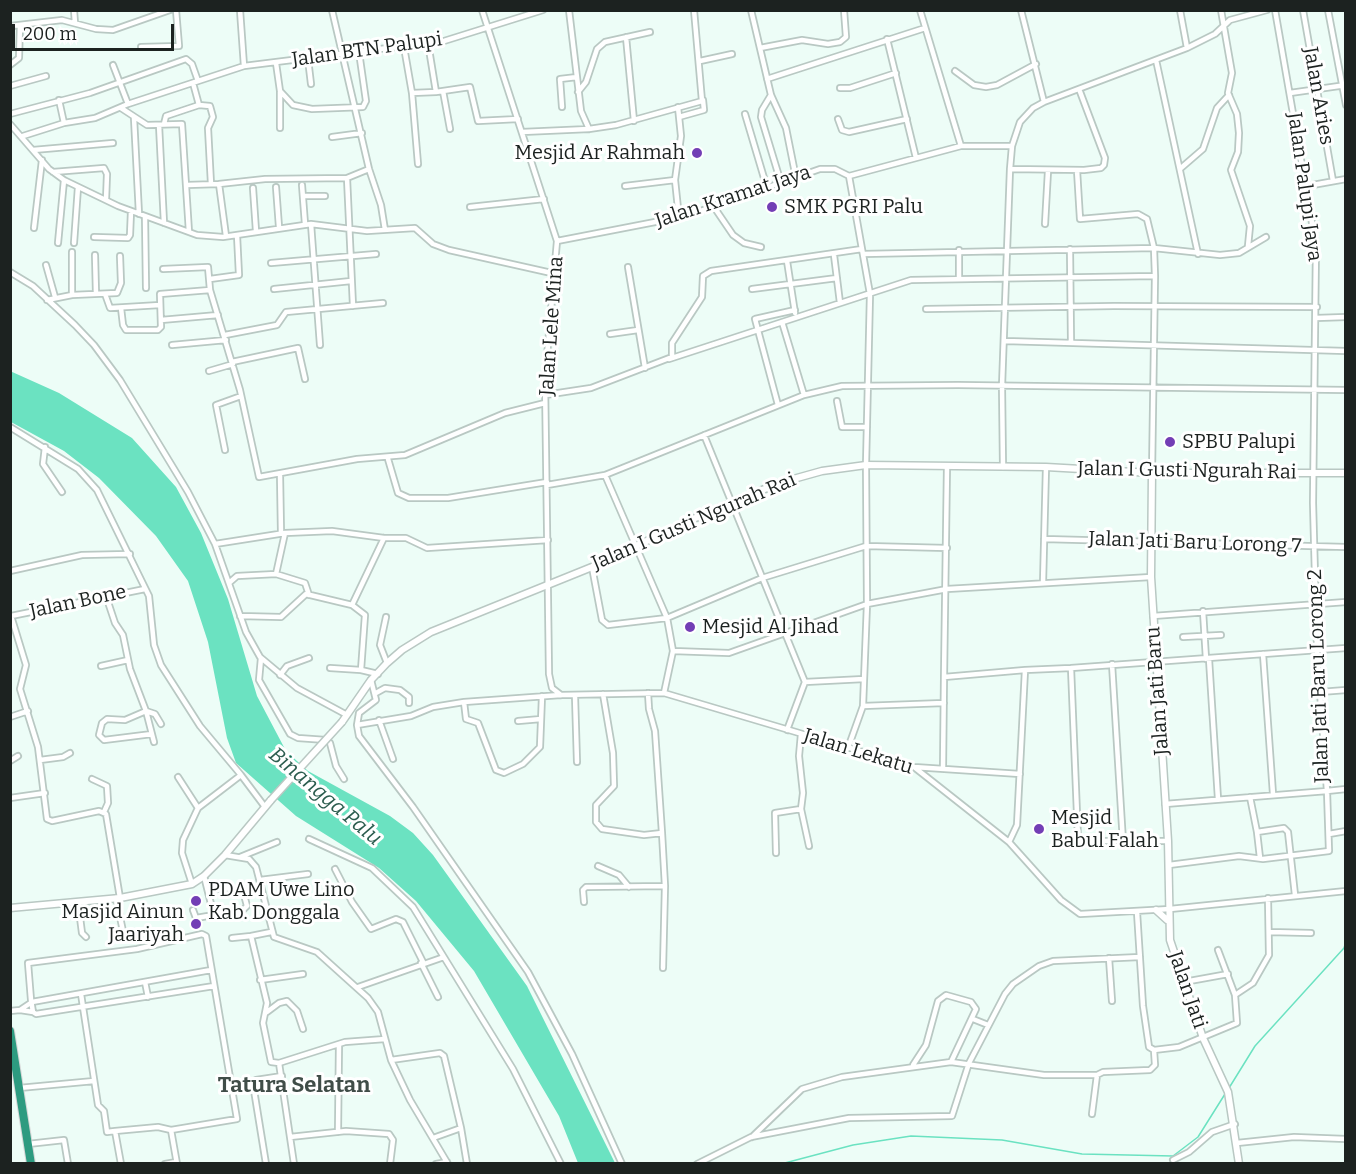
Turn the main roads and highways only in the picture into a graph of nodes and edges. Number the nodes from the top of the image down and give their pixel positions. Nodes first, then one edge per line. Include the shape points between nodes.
1 (1152, 473) junction
2 (1346, 473) edge
3 (10, 908) edge
4 (1170, 909) joint
5 (1156, 910) road end
6 (1168, 921) junction
7 (10, 1031) edge
8 (31, 1164) edge
9 (1239, 1164) edge

1 - 2 main road, Jalan I Gusti Ngurah Rai
1 - 3 main road, Jalan I Gusti Ngurah Rai, bridge via 1046,467 866,465 800,476 431,632 402,650 371,680 342,722 225,855 192,884 118,898
1 - 4 main road, Jalan Jati Baru via 1150,577
4 - 6 main road, Jalan Jati
5 - 6 main road
6 - 9 main road, Jalan Jati via 1170,940 1203,1038 1228,1092
7 - 8 highway

